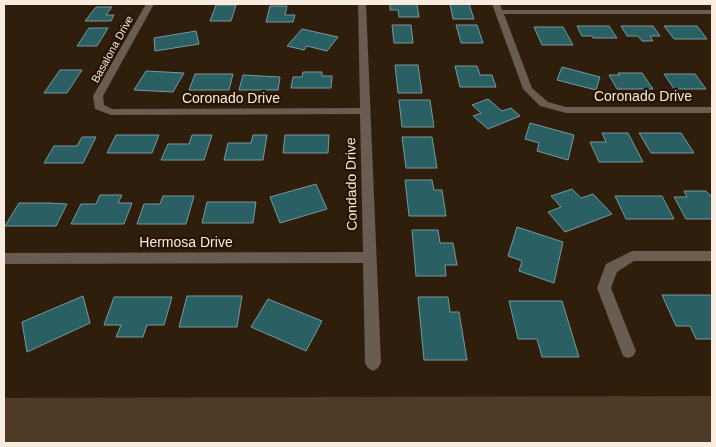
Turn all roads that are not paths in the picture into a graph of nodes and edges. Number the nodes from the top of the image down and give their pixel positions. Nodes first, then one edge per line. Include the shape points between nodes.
1 (150, 4) edge
2 (362, 4) edge
3 (630, 4) edge
4 (498, 8) edge
5 (636, 12) junction
6 (712, 12) edge
7 (99, 107) joint
8 (712, 110) edge
9 (365, 111) junction
10 (712, 256) edge
11 (368, 258) junction
12 (6, 262) edge
13 (628, 351) dead end
14 (372, 363) dead end

1 - 7 street, Basalona Drive via 98,96
2 - 9 street, Condado Drive
3 - 5 street
4 - 5 street
4 - 8 street, Coronado Drive via 528,89 544,104 566,110
5 - 6 street
7 - 9 street, Coronado Drive via 111,112
9 - 11 street, Condado Drive
10 - 13 street via 632,256 611,268 604,288
11 - 12 street, Hermosa Drive
11 - 14 street, Condado Drive

